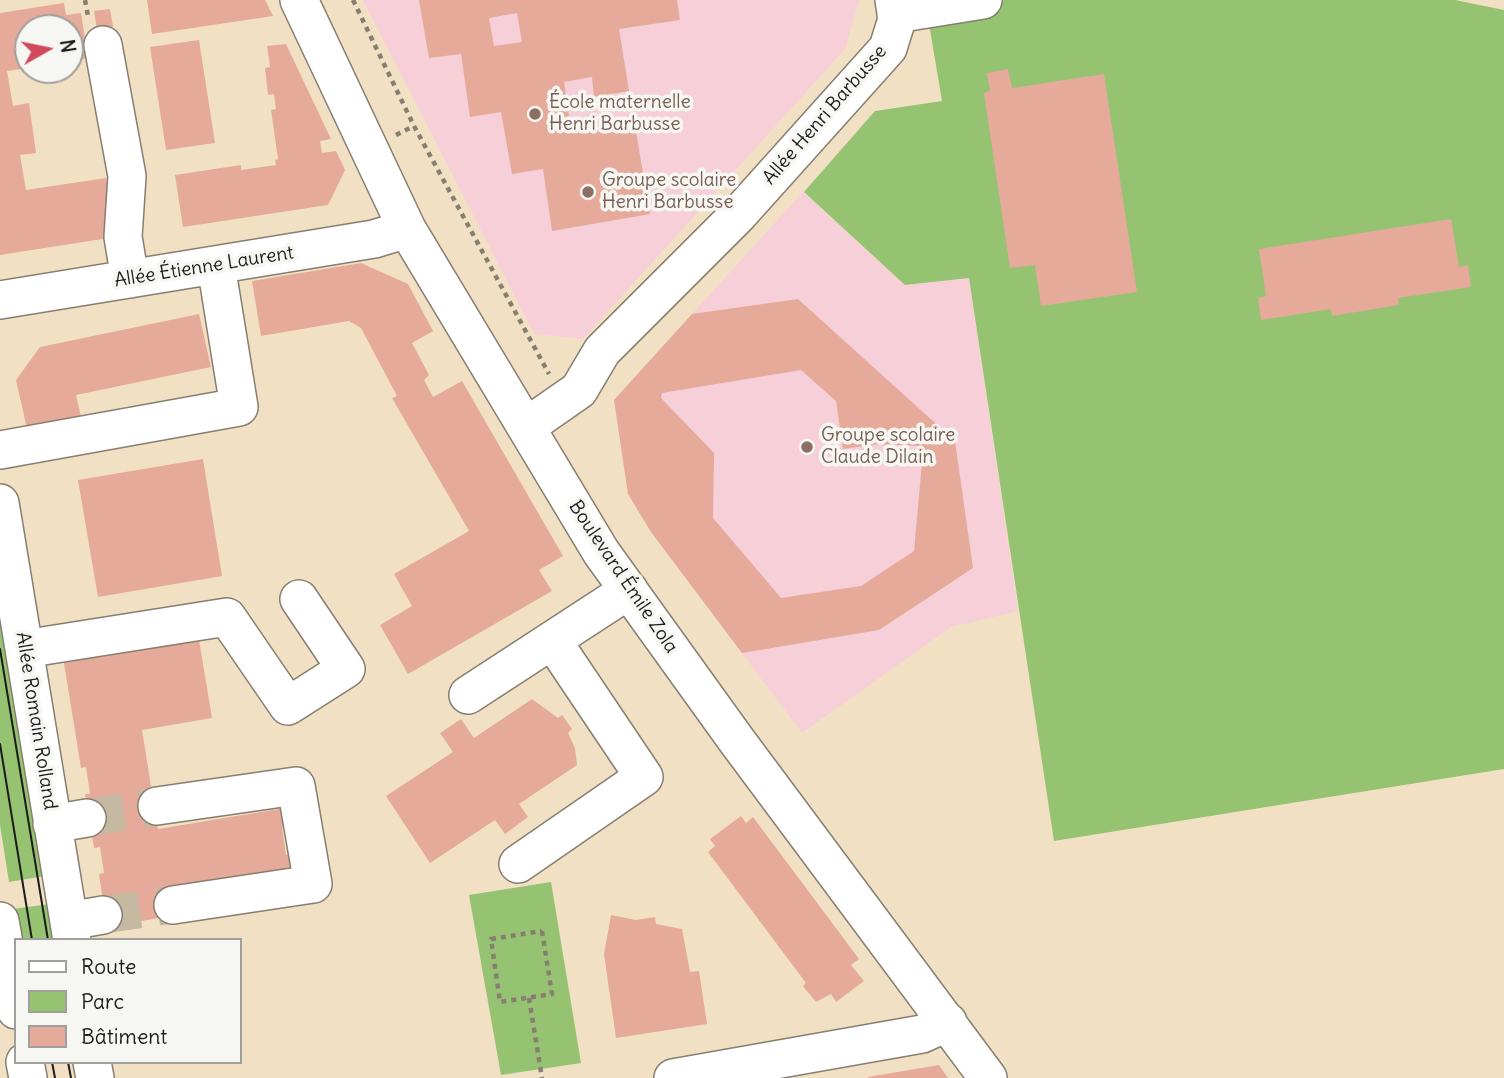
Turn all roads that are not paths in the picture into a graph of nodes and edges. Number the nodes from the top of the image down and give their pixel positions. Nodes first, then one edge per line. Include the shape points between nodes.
1 (299, 0) edge
2 (983, 0) edge
3 (895, 7) edge
4 (103, 45) dead end
5 (407, 229) junction
6 (216, 265) junction
7 (130, 279) junction
8 (0, 300) edge
9 (526, 427) junction
10 (0, 450) edge
11 (0, 503) edge
12 (629, 590) junction
13 (299, 599) dead end
14 (552, 640) junction
15 (24, 649) junction
16 (468, 695) dead end
17 (157, 806) tunnel mouth
18 (518, 864) dead end
19 (173, 905) tunnel mouth
20 (0, 921) edge
21 (81, 925) edge
22 (14, 999) edge
23 (948, 1022) junction
24 (804, 1068) edge
25 (673, 1078) edge
26 (988, 1078) edge

1 - 5 street, Boulevard Émile Zola
2 - 3 street
3 - 9 street, Allée Henri Barbusse via 888,48 840,103 739,214 603,351 579,390
4 - 7 street via 127,176 124,237
5 - 6 street, Allée Étienne Laurent via 374,239
5 - 9 street, Boulevard Émile Zola
6 - 7 street, Allée Étienne Laurent
6 - 10 street via 239,407
7 - 8 street, Allée Étienne Laurent
9 - 12 street, Boulevard Émile Zola
11 - 15 street, Allée Romain Rolland
12 - 14 street
12 - 23 street, Boulevard Émile Zola
13 - 15 street via 346,670 288,706 227,617
14 - 16 street
14 - 18 street via 644,777
15 - 21 street, Allée Romain Rolland via 70,821
17 - 19 street via 296,786 313,884
20 - 22 street
23 - 24 street via 922,1034
23 - 26 street, Boulevard Émile Zola
24 - 25 street

